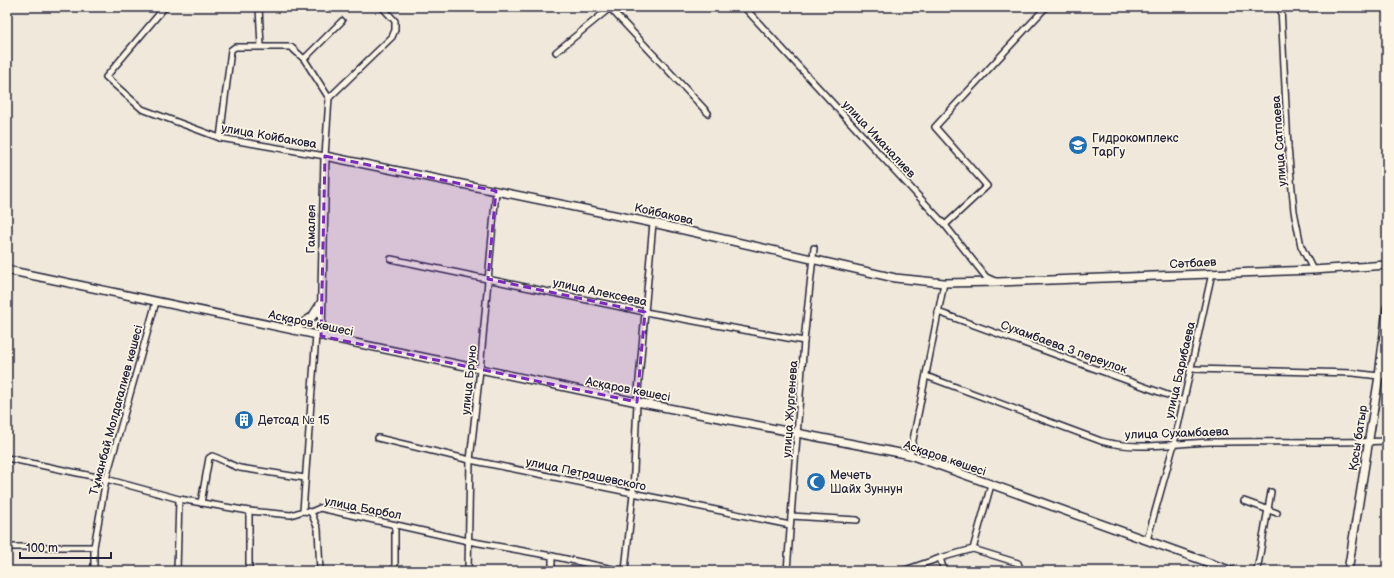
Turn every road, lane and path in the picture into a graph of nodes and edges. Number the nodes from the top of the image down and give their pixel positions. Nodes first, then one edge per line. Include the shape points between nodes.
1 (165, 7) edge
2 (259, 7) edge
3 (382, 7) edge
4 (610, 7) edge
5 (744, 7) edge
6 (1046, 7) edge
7 (1281, 7) edge
8 (342, 21) dead end
9 (261, 46) junction
10 (556, 52) dead end
11 (304, 59) junction
12 (329, 98) junction
13 (708, 113) dead end
14 (220, 138) junction
15 (325, 156) junction
16 (496, 191) junction
17 (653, 223) junction
18 (946, 225) junction
19 (814, 248) dead end
20 (391, 260) dead end
21 (814, 260) junction
22 (1387, 265) edge
23 (7, 270) edge
24 (1312, 270) junction
25 (1212, 273) junction
26 (488, 279) junction
27 (999, 282) junction
28 (944, 283) junction
29 (156, 302) junction
30 (321, 303) junction
31 (1387, 308) edge
32 (645, 312) junction
33 (938, 312) junction
34 (293, 330) junction
35 (318, 336) junction
36 (804, 341) junction
37 (480, 370) junction
38 (1191, 370) junction
39 (1387, 375) edge
40 (926, 376) junction
41 (1379, 376) junction
42 (1184, 401) junction
43 (637, 402) junction
44 (798, 434) junction
45 (378, 438) dead end
46 (1387, 441) edge
47 (1368, 442) junction
48 (1174, 444) junction
49 (910, 455) junction
50 (7, 458) edge
51 (470, 460) junction
52 (305, 478) junction
53 (106, 479) junction
54 (991, 485) junction
55 (1271, 492) dead end
56 (633, 494) junction
57 (179, 499) junction
58 (1244, 501) dead end
59 (201, 503) junction
60 (1268, 510) junction
61 (248, 511) junction
62 (303, 511) junction
63 (311, 512) junction
64 (1277, 513) dead end
65 (791, 516) junction
66 (857, 520) dead end
67 (395, 524) junction
68 (790, 525) junction
69 (1147, 540) junction
70 (468, 541) junction
71 (7, 547) edge
72 (94, 547) junction
73 (973, 549) junction
74 (552, 556) junction
75 (940, 558) junction
76 (94, 571) edge
77 (177, 571) edge
78 (249, 571) edge
79 (320, 571) edge
80 (395, 571) edge
81 (468, 571) edge
82 (552, 571) edge
83 (623, 571) edge
84 (787, 571) edge
85 (902, 571) edge
86 (944, 571) edge
87 (1021, 571) edge
88 (1232, 571) edge
89 (1257, 571) edge
90 (1348, 571) edge

1 - 14 street, улица Койбакова via 106,77 142,109
2 - 9 street
3 - 12 street via 395,21 392,37
4 - 10 street
4 - 13 street
5 - 18 street, улица Иманалиев
6 - 18 street via 935,127 987,186
7 - 24 street, улица Сатпаева via 1294,211 1301,246
8 - 11 street
9 - 11 street via 289,46
9 - 14 street via 235,47 232,50
11 - 12 street
12 - 15 street
14 - 15 street, улица Койбакова
15 - 16 street, Койбакова
15 - 30 street, Гамалея
16 - 17 street, Койбакова
16 - 26 street, улица Бруно
17 - 21 street, Койбакова
17 - 32 street
18 - 27 street, улица Иманалиев via 986,277
19 - 21 street, улица Жургенева
20 - 26 street, улица Алексеева
21 - 28 street, Койбакова via 895,278
21 - 36 street, улица Жургенева
22 - 24 street, Сәтбаев
23 - 29 street, Асқаров көшесі
24 - 25 street, Сәтбаев
25 - 27 street, Сәтбаев
25 - 38 street, улица Барибаева
26 - 32 street, улица Алексеева
26 - 37 street, улица Бруно
27 - 28 street, Койбакова
28 - 33 street
29 - 34 street, Асқаров көшесі
29 - 53 street, Тұманбай Молдағалиев көшесі
30 - 34 street via 312,317
30 - 35 street, Гамалея
31 - 41 street, Қосы батыр
32 - 36 street, улица Алексеева
32 - 43 street
33 - 40 street
33 - 42 street, Сухамбаева 3 переулок
34 - 35 street, Асқаров көшесі
35 - 37 street, Асқаров көшесі
35 - 52 street
36 - 44 street, улица Жургенева
37 - 43 street, Асқаров көшесі
37 - 51 street, улица Бруно
38 - 41 street via 1353,373
38 - 42 street, улица Барибаева
39 - 41 street
40 - 48 street, улица Сухамбаева via 1106,442 1135,447
40 - 49 street
41 - 47 street, Қосы батыр
42 - 48 street, улица Барибаева
43 - 44 street, Асқаров көшесі
43 - 56 street
44 - 49 street, Асқаров көшесі
44 - 65 street, улица Жургенева
45 - 51 street, улица Петрашевского
46 - 47 street, улица Сухамбаева
47 - 48 street, улица Сухамбаева
47 - 90 street, Қосы батыр
48 - 69 street, улица Барибаева
49 - 54 street, Асқаров көшесі
50 - 53 street, улица Барбол
51 - 56 street, улица Петрашевского
51 - 70 street, улица Бруно
52 - 59 street via 240,468 212,456 209,458
52 - 62 street
53 - 57 street, улица Барбол
53 - 72 street, Тұманбай Молдағалиев көшесі
54 - 69 street, Асқаров көшесі
54 - 73 street
55 - 60 street
56 - 68 street, улица Петрашевского
56 - 83 street
57 - 59 street, улица Барбол
57 - 77 street
58 - 60 street
59 - 61 street, улица Барбол
60 - 64 street
60 - 89 street
61 - 62 street, улица Барбол via 291,515
61 - 78 street
62 - 63 street, улица Барбол
63 - 67 street, улица Барбол via 320,508
63 - 79 street via 318,529
65 - 66 street
65 - 68 street, улица Жургенева
67 - 70 street, улица Барбол
67 - 80 street
68 - 84 street, улица Жургенева
69 - 88 street, Асқаров көшесі
70 - 74 street, улица Барбол
70 - 81 street, улица Бруно
71 - 72 street
72 - 76 street, Тұманбай Молдағалиев көшесі
73 - 75 street
73 - 87 street via 1018,563
74 - 82 street
74 - 83 street, улица Барбол
75 - 85 street
75 - 86 street

